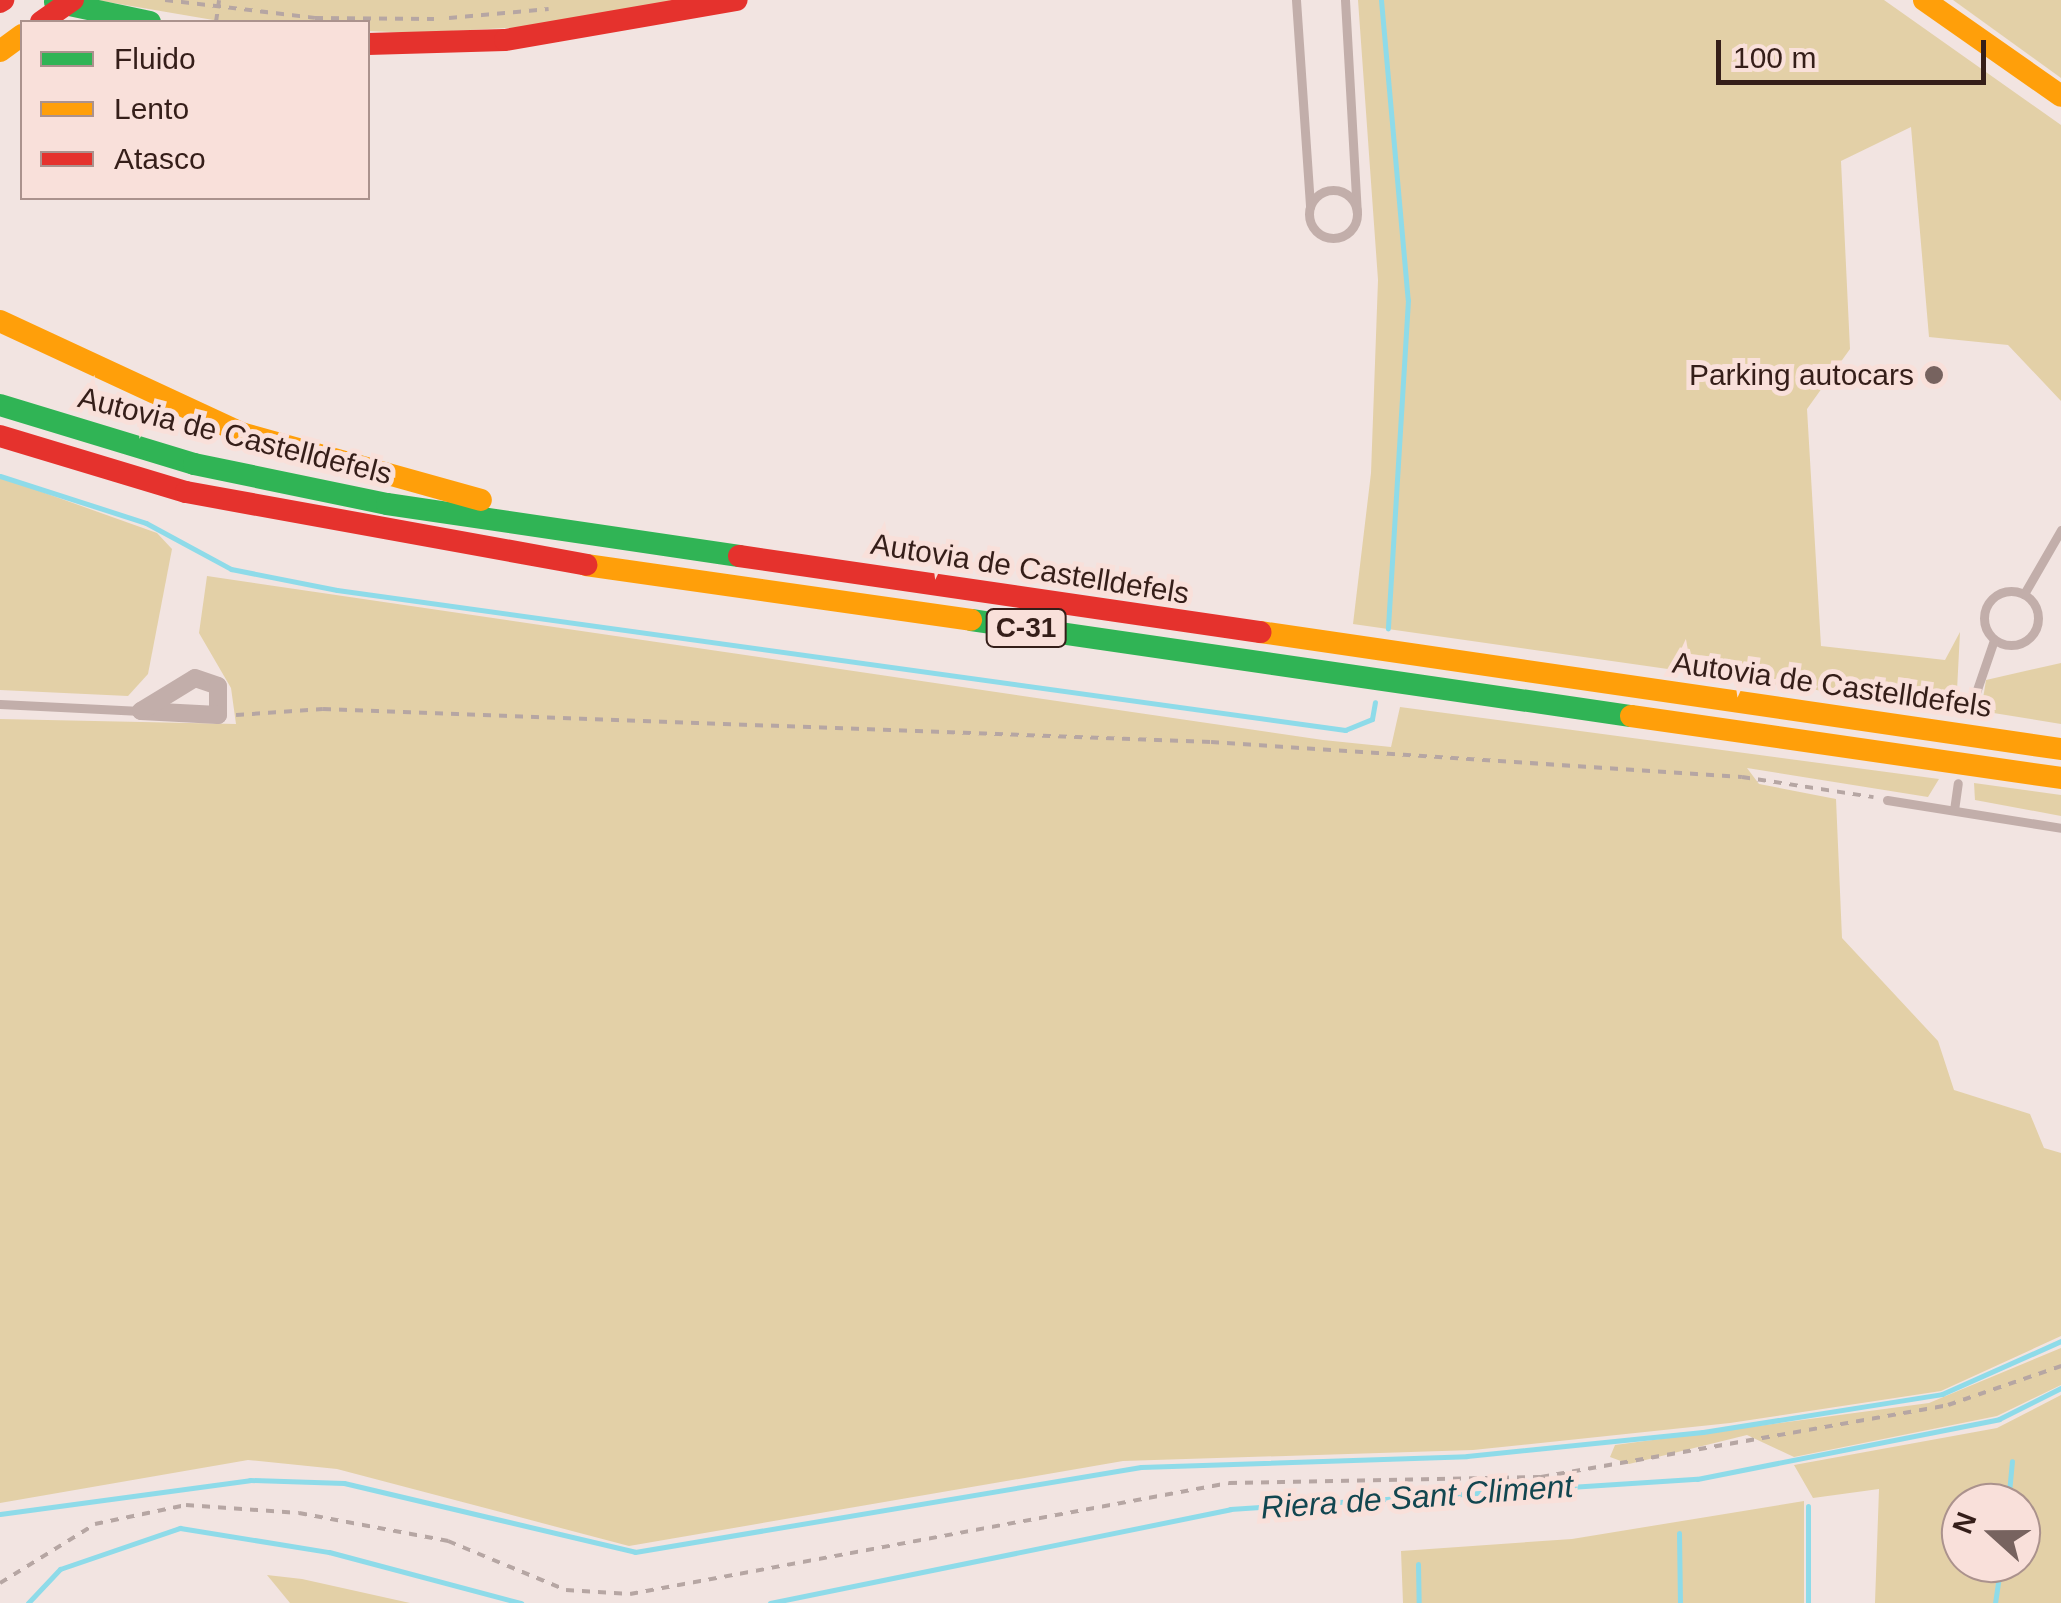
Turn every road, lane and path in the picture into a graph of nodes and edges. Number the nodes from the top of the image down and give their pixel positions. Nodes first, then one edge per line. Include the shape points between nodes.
1 (45, 0) edge
2 (73, 0) edge
3 (165, 0) edge
4 (220, 0) edge
5 (737, 0) edge
6 (1296, 0) edge
7 (1345, 0) edge
8 (1924, 0) edge
9 (218, 8) junction
10 (562, 8) dead end
11 (44, 20) edge
12 (140, 20) edge
13 (216, 20) edge
14 (370, 44) edge
15 (2061, 96) edge
16 (1310, 206) junction
17 (1357, 212) junction
18 (0, 321) edge
19 (0, 405) edge
20 (0, 436) edge
21 (2061, 530) edge
22 (627, 538) junction
23 (2024, 594) junction
24 (1994, 640) junction
25 (0, 704) edge
26 (141, 711) junction
27 (1969, 713) dead end
28 (218, 715) junction
29 (2061, 749) edge
30 (2061, 778) edge
31 (1958, 783) dead end
32 (1887, 800) joint
33 (1954, 810) junction
34 (2061, 828) edge
35 (2061, 1366) edge
36 (0, 1583) edge

1 - 12 main road
2 - 11 main road
3 - 9 path
4 - 9 path
5 - 14 main road via 523,38
6 - 16 lane
7 - 17 lane
8 - 15 main road
9 - 10 path via 443,19
9 - 13 path
16 - 17 lane via 1336,190
16 - 17 lane via 1312,226 1330,238 1350,230
18 - 22 main road via 241,433
19 - 22 main road, Autovia de Castelldefels / C-31 via 288,485
20 - 30 main road, Autovia de Castelldefels / C-31 via 186,492 498,552
21 - 23 lane
22 - 29 main road, Autovia de Castelldefels / C-31
23 - 24 lane via 1988,602 1983,620
23 - 24 lane via 2036,606 2036,629 2020,644
24 - 27 lane
25 - 26 lane
26 - 28 street
26 - 28 street via 207,678 222,694
28 - 32 path via 322,709 1152,740 1742,777
31 - 33 lane
32 - 33 lane
33 - 34 lane
35 - 36 path via 1948,1405 1541,1476 1229,1483 630,1594 566,1590 448,1541 300,1513 186,1505 95,1524

